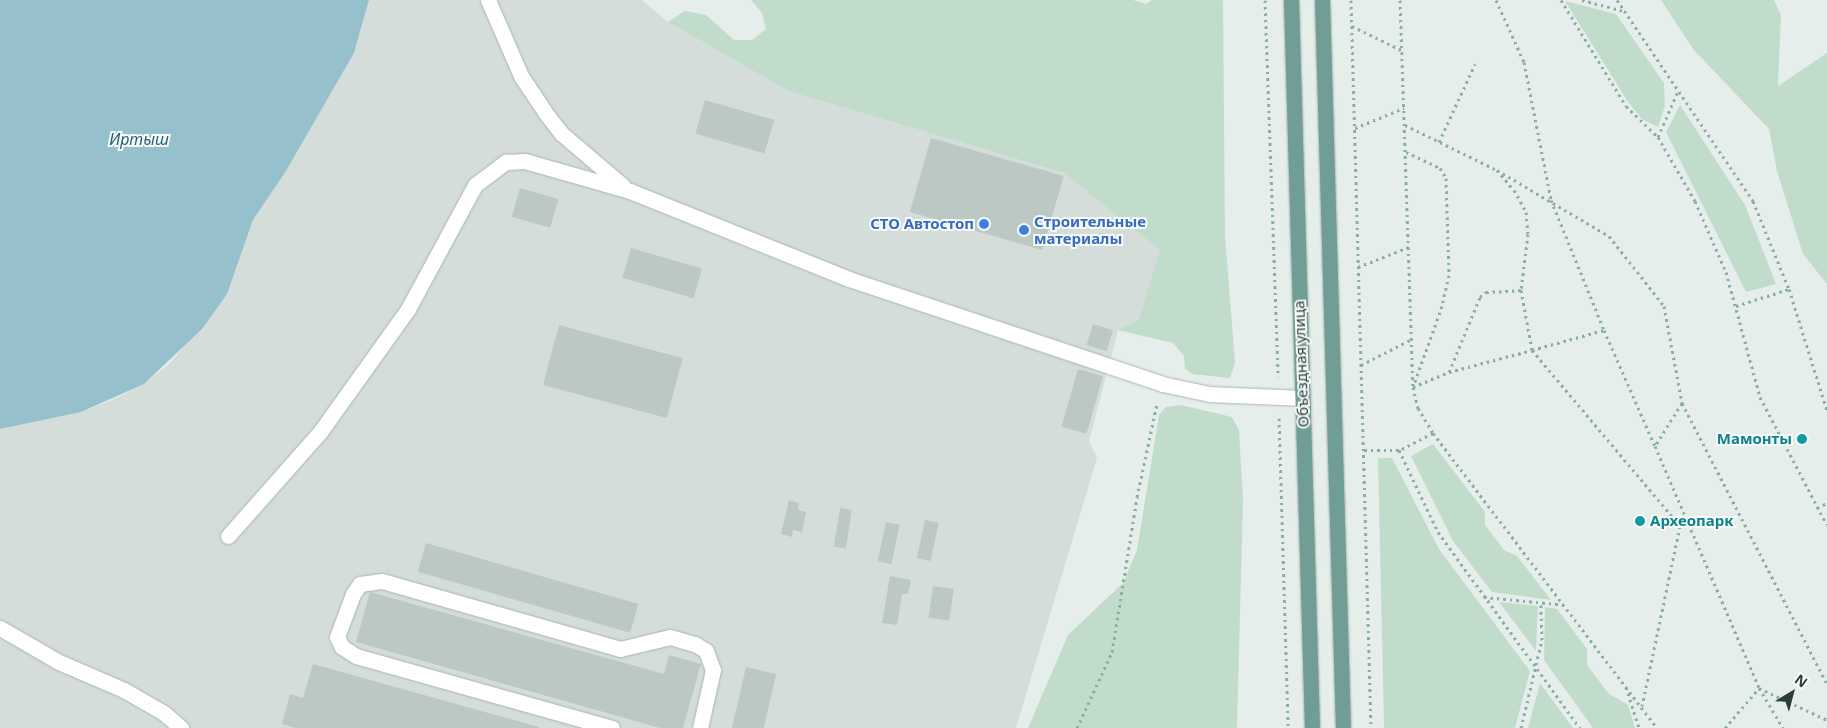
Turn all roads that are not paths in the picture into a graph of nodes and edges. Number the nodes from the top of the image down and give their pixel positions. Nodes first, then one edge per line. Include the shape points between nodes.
1 (488, 0) edge
2 (1291, 0) edge
3 (1322, 0) edge
4 (630, 192) junction
5 (1302, 398) junction
6 (228, 536) dead end
7 (0, 628) edge
8 (182, 728) edge
9 (612, 728) edge
10 (700, 728) edge
11 (1312, 728) edge
12 (1343, 728) edge

1 - 4 lane via 521,76 547,115 584,154
2 - 5 main road, Объездная улица
3 - 12 main road, Объездная улица
4 - 5 lane via 849,280 1162,384 1210,394
4 - 6 lane via 524,161 506,162 487,172 475,185 408,309 370,365 320,432
5 - 11 main road, Объездная улица
7 - 8 lane via 59,662 124,690 164,712
9 - 10 lane via 356,656 339,642 340,624 360,584 382,581 620,649 670,637 695,644 706,651 713,670

